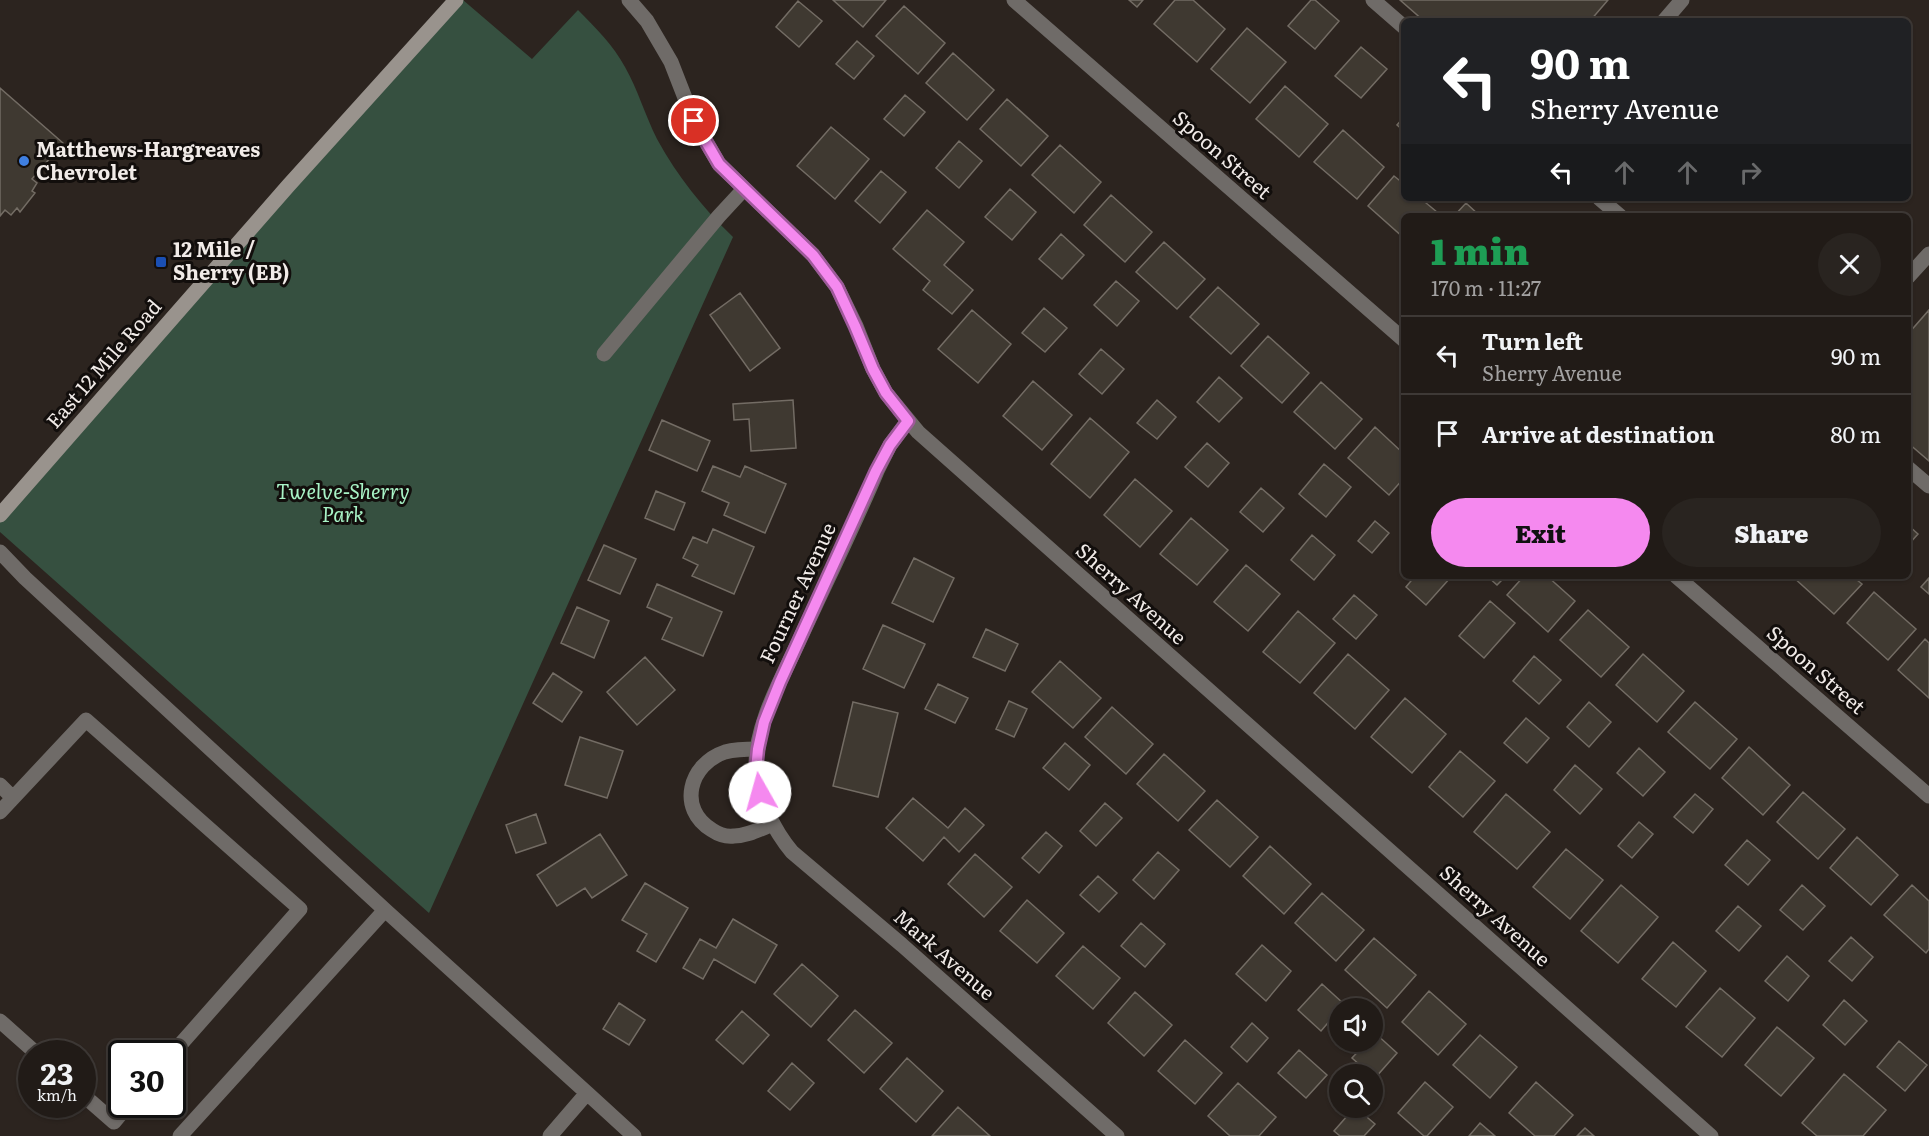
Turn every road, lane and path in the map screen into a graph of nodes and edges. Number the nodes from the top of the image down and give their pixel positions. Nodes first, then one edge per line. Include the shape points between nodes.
1 (456, 0) edge
2 (628, 0) edge
3 (1014, 0) edge
4 (1373, 0) edge
5 (1674, 3) edge
6 (1666, 18) edge
7 (1401, 24) edge
8 (744, 189) junction
9 (1602, 201) edge
10 (1616, 213) edge
11 (1929, 254) edge
12 (1911, 275) edge
13 (1401, 337) edge
14 (604, 354) dead end
15 (908, 421) junction
16 (1911, 471) edge
17 (1929, 486) edge
18 (0, 515) edge
19 (0, 552) edge
20 (1679, 579) edge
21 (758, 749) junction
22 (0, 785) edge
23 (760, 792) joint
24 (1929, 796) edge
25 (14, 798) junction
26 (0, 812) edge
27 (773, 824) junction
28 (385, 910) junction
29 (0, 1021) edge
30 (21, 1040) edge
31 (184, 1040) edge
32 (586, 1093) junction
33 (96, 1106) edge
34 (108, 1117) edge
35 (180, 1136) edge
36 (550, 1136) edge
37 (634, 1136) edge
38 (1117, 1136) edge
39 (1711, 1136) edge

1 - 18 main road, East 12 Mile Road
2 - 8 street, Sherry Avenue via 647,21 671,62 694,121 719,164
3 - 13 street, Spoon Street
4 - 7 street
5 - 6 street
8 - 14 street
8 - 15 street, Sherry Avenue via 813,255 837,287 873,369
9 - 10 street
11 - 12 street
15 - 21 street, Fourner Avenue via 876,471 780,682
15 - 39 street, Sherry Avenue
16 - 17 street
19 - 28 street
20 - 24 street, Spoon Street
21 - 23 street, Fourner Avenue
21 - 27 street via 724,753 705,764 695,777 690,794 701,824 716,833 731,837
22 - 25 street
23 - 27 street, Mark Avenue
25 - 26 street
25 - 31 street via 86,720 300,909
27 - 38 street, Mark Avenue via 792,852
28 - 32 street
28 - 35 street
29 - 30 street
32 - 36 street
32 - 37 street
33 - 34 street

